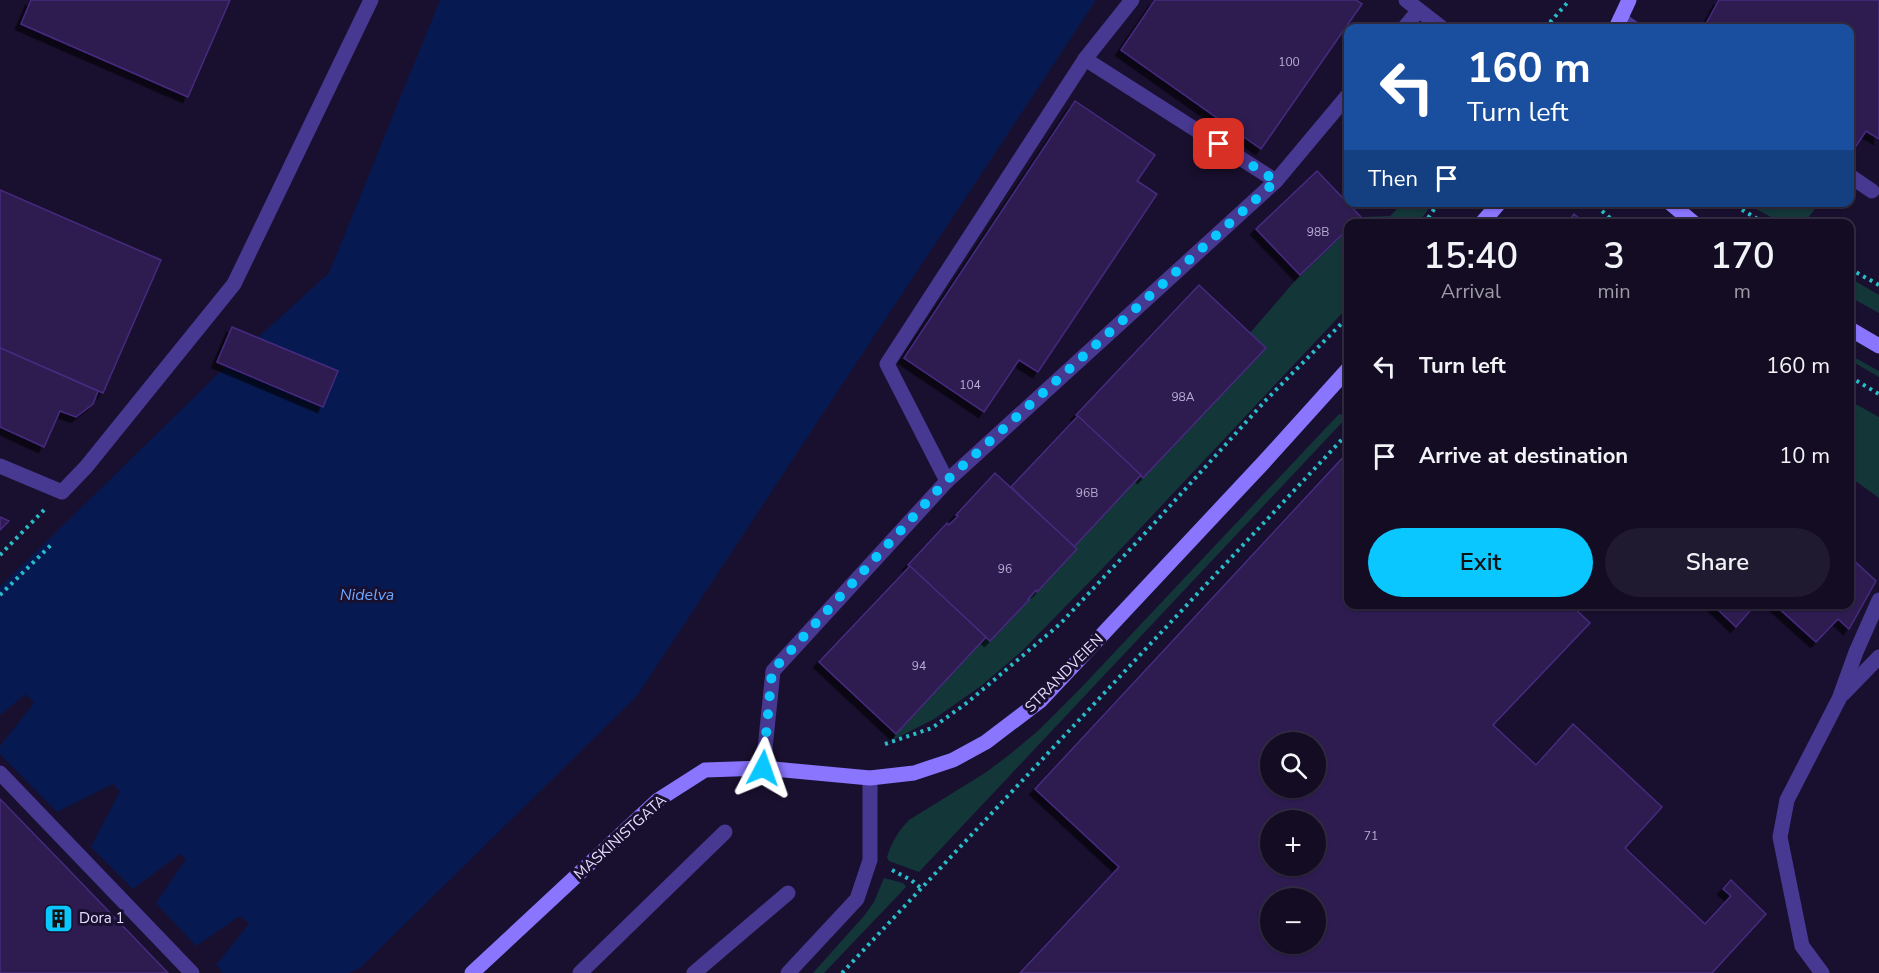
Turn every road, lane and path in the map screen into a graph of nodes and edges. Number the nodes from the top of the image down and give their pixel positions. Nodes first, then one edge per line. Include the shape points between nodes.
1 (371, 0) edge
2 (1132, 0) edge
3 (1406, 0) edge
4 (1629, 0) edge
5 (1567, 3) dead end
6 (1419, 10) junction
7 (1407, 24) edge
8 (1438, 24) edge
9 (1549, 24) edge
10 (1623, 24) edge
11 (1085, 59) junction
12 (1344, 99) edge
13 (1854, 179) edge
14 (1276, 181) junction
15 (1872, 191) dead end
16 (1496, 207) edge
17 (1675, 207) edge
18 (1737, 207) edge
19 (1602, 211) dead end
20 (1485, 219) edge
21 (1611, 219) edge
22 (1689, 219) edge
23 (1758, 219) edge
24 (1854, 270) edge
25 (1879, 285) edge
26 (1344, 321) edge
27 (1854, 331) edge
28 (1879, 346) edge
29 (1344, 373) edge
30 (1854, 379) edge
31 (1879, 394) edge
32 (1344, 437) edge
33 (0, 466) edge
34 (946, 481) junction
35 (62, 492) junction
36 (52, 544) dead end
37 (0, 555) edge
38 (0, 595) edge
39 (1879, 600) edge
40 (1879, 657) edge
41 (1839, 699) junction
42 (885, 744) dead end
43 (763, 768) junction
44 (0, 772) edge
45 (870, 778) junction
46 (725, 832) dead end
47 (870, 860) junction
48 (922, 889) junction
49 (788, 893) dead end
50 (192, 973) edge
51 (472, 973) edge
52 (580, 973) edge
53 (694, 973) edge
54 (788, 973) edge
55 (842, 973) edge
56 (1822, 973) edge

1 - 35 street via 234,284
2 - 11 street
3 - 6 street
4 - 10 main road
5 - 9 path
6 - 7 street
6 - 8 street
11 - 14 street
11 - 34 street via 887,364
12 - 14 street
13 - 15 street
14 - 34 street
16 - 20 main road
17 - 22 main road
18 - 23 path
19 - 21 path
24 - 25 path
26 - 42 path via 1060,624 932,728
27 - 28 main road
29 - 45 main road, STRANDVEIEN via 1040,701 986,742 952,760 914,773
30 - 31 path
32 - 48 path
33 - 35 street
34 - 43 street via 772,671
35 - 37 path
36 - 38 path
39 - 41 street
40 - 41 street
41 - 56 street via 1787,800 1780,837 1802,945
43 - 45 main road, MASKINISTGATA
43 - 51 main road, MASKINISTGATA via 705,770 658,800
44 - 50 street
45 - 47 street
46 - 52 street
47 - 48 path
47 - 54 street via 857,899
48 - 55 path
49 - 53 street

